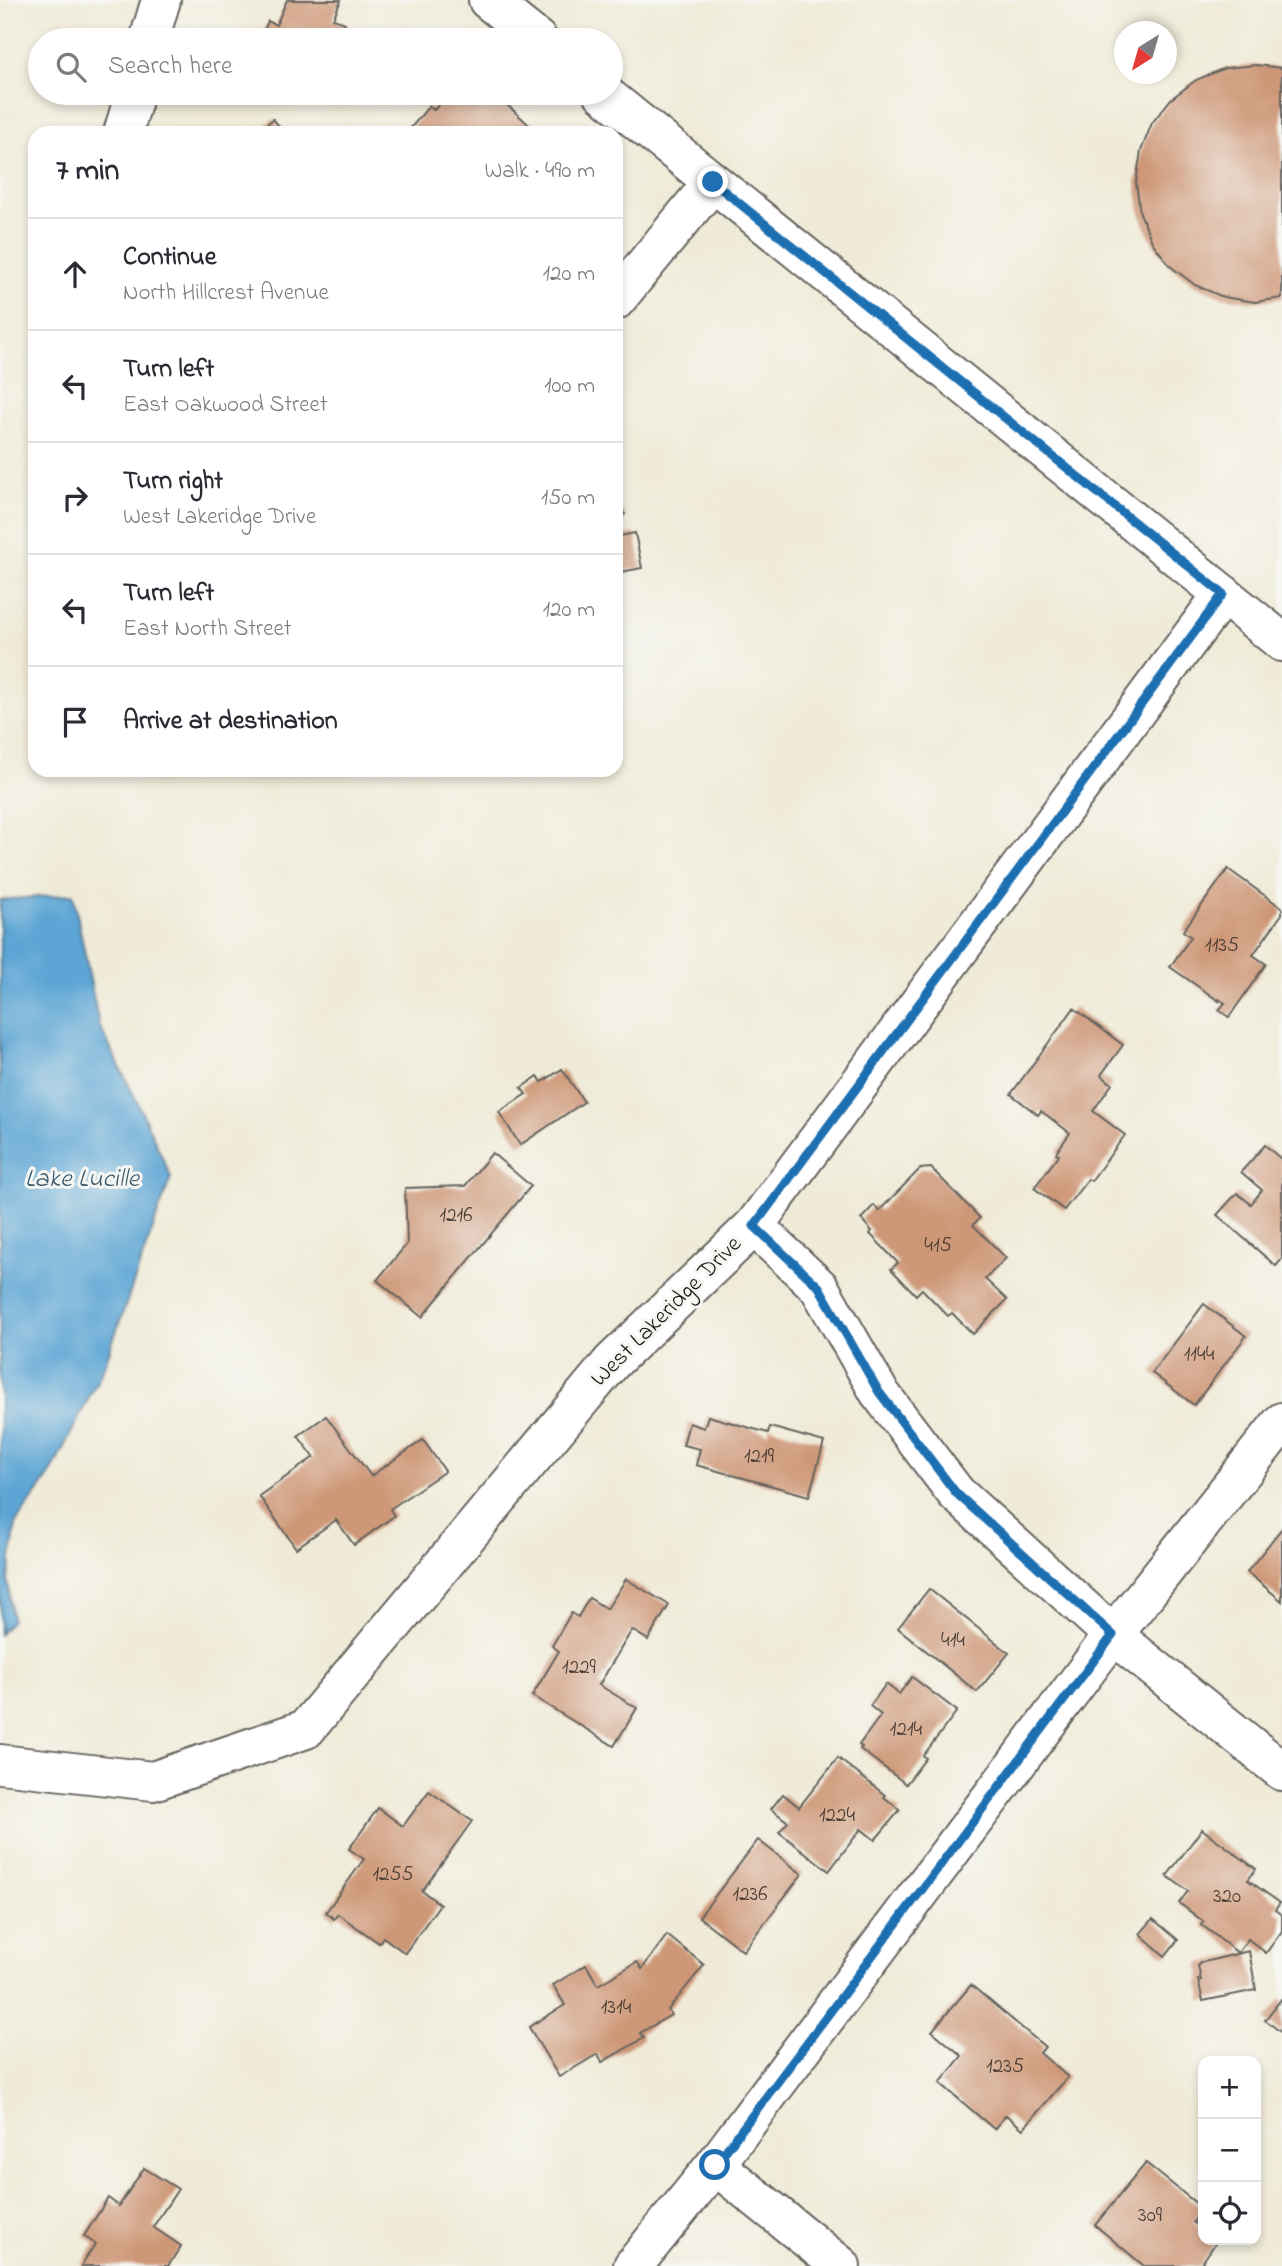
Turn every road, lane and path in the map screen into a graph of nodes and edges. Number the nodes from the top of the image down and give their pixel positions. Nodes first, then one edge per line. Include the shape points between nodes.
1 (161, 0) edge
2 (488, 0) edge
3 (153, 28) edge
4 (523, 28) edge
5 (131, 105) edge
6 (618, 105) edge
7 (125, 126) edge
8 (713, 182) junction
9 (623, 291) edge
10 (1223, 594) junction
11 (1282, 642) edge
12 (754, 1226) junction
13 (1282, 1422) edge
14 (1113, 1635) junction
15 (0, 1764) edge
16 (1282, 1771) edge
17 (715, 2165) junction
18 (633, 2266) edge
19 (841, 2266) edge

1 - 3 street
2 - 4 street
5 - 7 street
6 - 8 street
8 - 9 street
8 - 10 street
10 - 11 street
10 - 12 street, West Lakeridge Drive
12 - 14 street via 819,1287 879,1392 956,1493
12 - 15 street, West Lakeridge Drive via 612,1362 306,1728 153,1781
13 - 14 street
14 - 16 street
14 - 17 street
17 - 18 street
17 - 19 street

